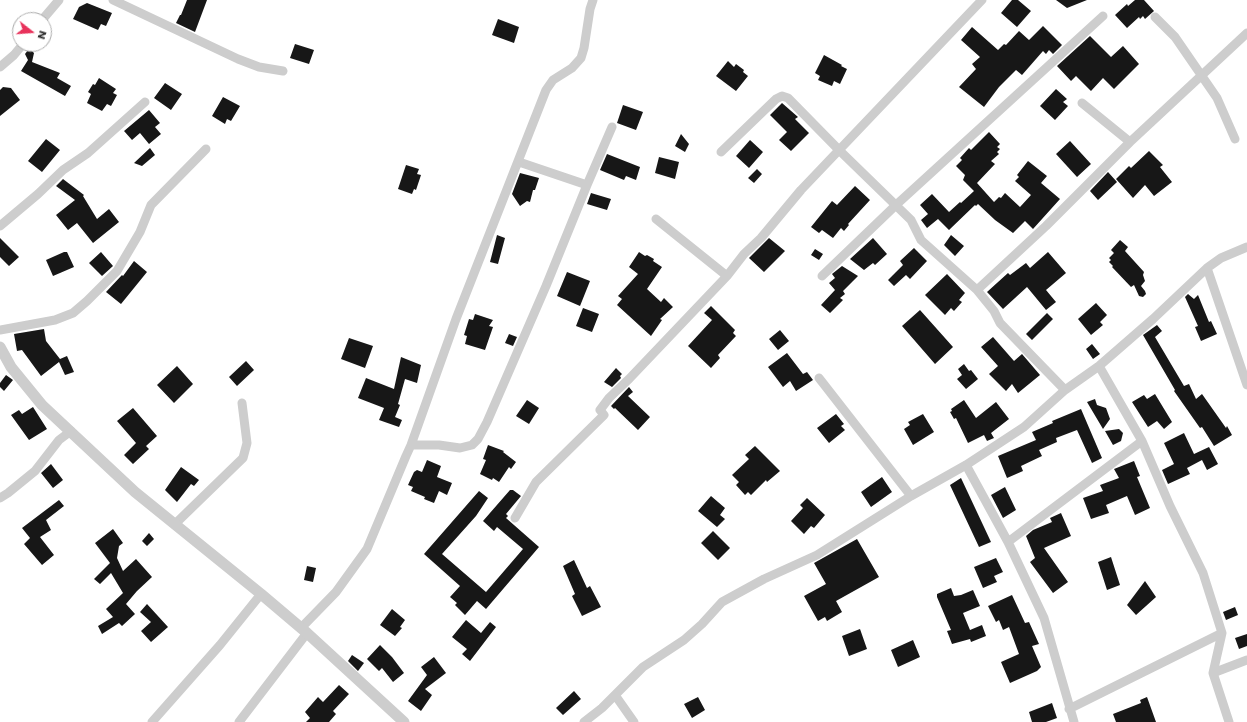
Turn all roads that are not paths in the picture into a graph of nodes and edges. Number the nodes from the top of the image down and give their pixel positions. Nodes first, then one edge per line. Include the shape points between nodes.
1 (59, 0) edge
2 (113, 0) edge
3 (593, 0) edge
4 (982, 0) edge
5 (49, 12) edge
6 (1103, 16) dead end
7 (1155, 18) dead end
8 (1247, 33) edge
9 (16, 52) edge
10 (0, 67) edge
11 (283, 71) dead end
12 (1201, 76) junction
13 (145, 102) dead end
14 (1082, 103) dead end
15 (612, 127) dead end
16 (1235, 139) dead end
17 (1130, 142) junction
18 (206, 149) dead end
19 (840, 151) junction
20 (721, 152) dead end
21 (519, 162) junction
22 (587, 185) junction
23 (896, 205) junction
24 (656, 219) dead end
25 (0, 226) edge
26 (1247, 247) edge
27 (1207, 268) junction
28 (727, 276) junction
29 (822, 276) dead end
30 (977, 290) junction
31 (0, 330) edge
32 (0, 347) edge
33 (1099, 366) junction
34 (819, 378) dead end
35 (1247, 385) edge
36 (1065, 390) junction
37 (242, 403) dead end
38 (71, 431) junction
39 (1142, 441) junction
40 (411, 445) junction
41 (966, 465) junction
42 (911, 496) junction
43 (0, 498) edge
44 (515, 518) dead end
45 (175, 524) junction
46 (1008, 542) junction
47 (261, 594) junction
48 (304, 631) junction
49 (1222, 633) junction
50 (1247, 660) edge
51 (1213, 673) junction
52 (615, 695) junction
53 (1069, 709) junction
54 (152, 722) edge
55 (239, 722) edge
56 (404, 722) edge
57 (584, 722) edge
58 (634, 722) edge
59 (1074, 722) edge
60 (1229, 722) edge

1 - 5 street
2 - 11 street via 238,59 259,67
3 - 21 street via 581,58 572,68 553,80 546,90
4 - 19 street
6 - 23 street
7 - 12 street via 1175,37
8 - 12 street
9 - 10 street
12 - 16 street via 1217,98
12 - 17 street
13 - 25 street
14 - 17 street
15 - 22 street
17 - 30 street
18 - 31 street via 151,205 140,232 116,271 87,301 73,313 55,320
19 - 20 street via 788,98 782,96
19 - 23 street
19 - 28 street via 801,190
21 - 22 street
21 - 40 street via 456,319
22 - 40 street via 546,286 478,439 472,445 460,448
23 - 29 street
23 - 30 street via 911,220 921,240
24 - 28 street
26 - 27 street via 1221,258
27 - 33 street
27 - 35 street
28 - 44 street via 609,398 600,410 604,415 536,482
30 - 36 street via 1000,323
32 - 38 street via 11,366 42,405
33 - 36 street
33 - 39 street
34 - 42 street
36 - 41 street via 1024,426
37 - 45 street via 247,443 243,458
38 - 43 street via 60,440 35,471
38 - 45 street via 135,492
39 - 46 street
39 - 49 street via 1203,573
40 - 48 street via 367,549
41 - 42 street
41 - 46 street
42 - 52 street via 817,555 722,602 684,640 643,667
45 - 47 street
46 - 53 street via 1044,618
47 - 48 street
47 - 54 street
48 - 55 street
48 - 56 street
49 - 51 street
49 - 53 street
50 - 51 street
51 - 60 street
52 - 57 street
52 - 58 street
53 - 59 street

